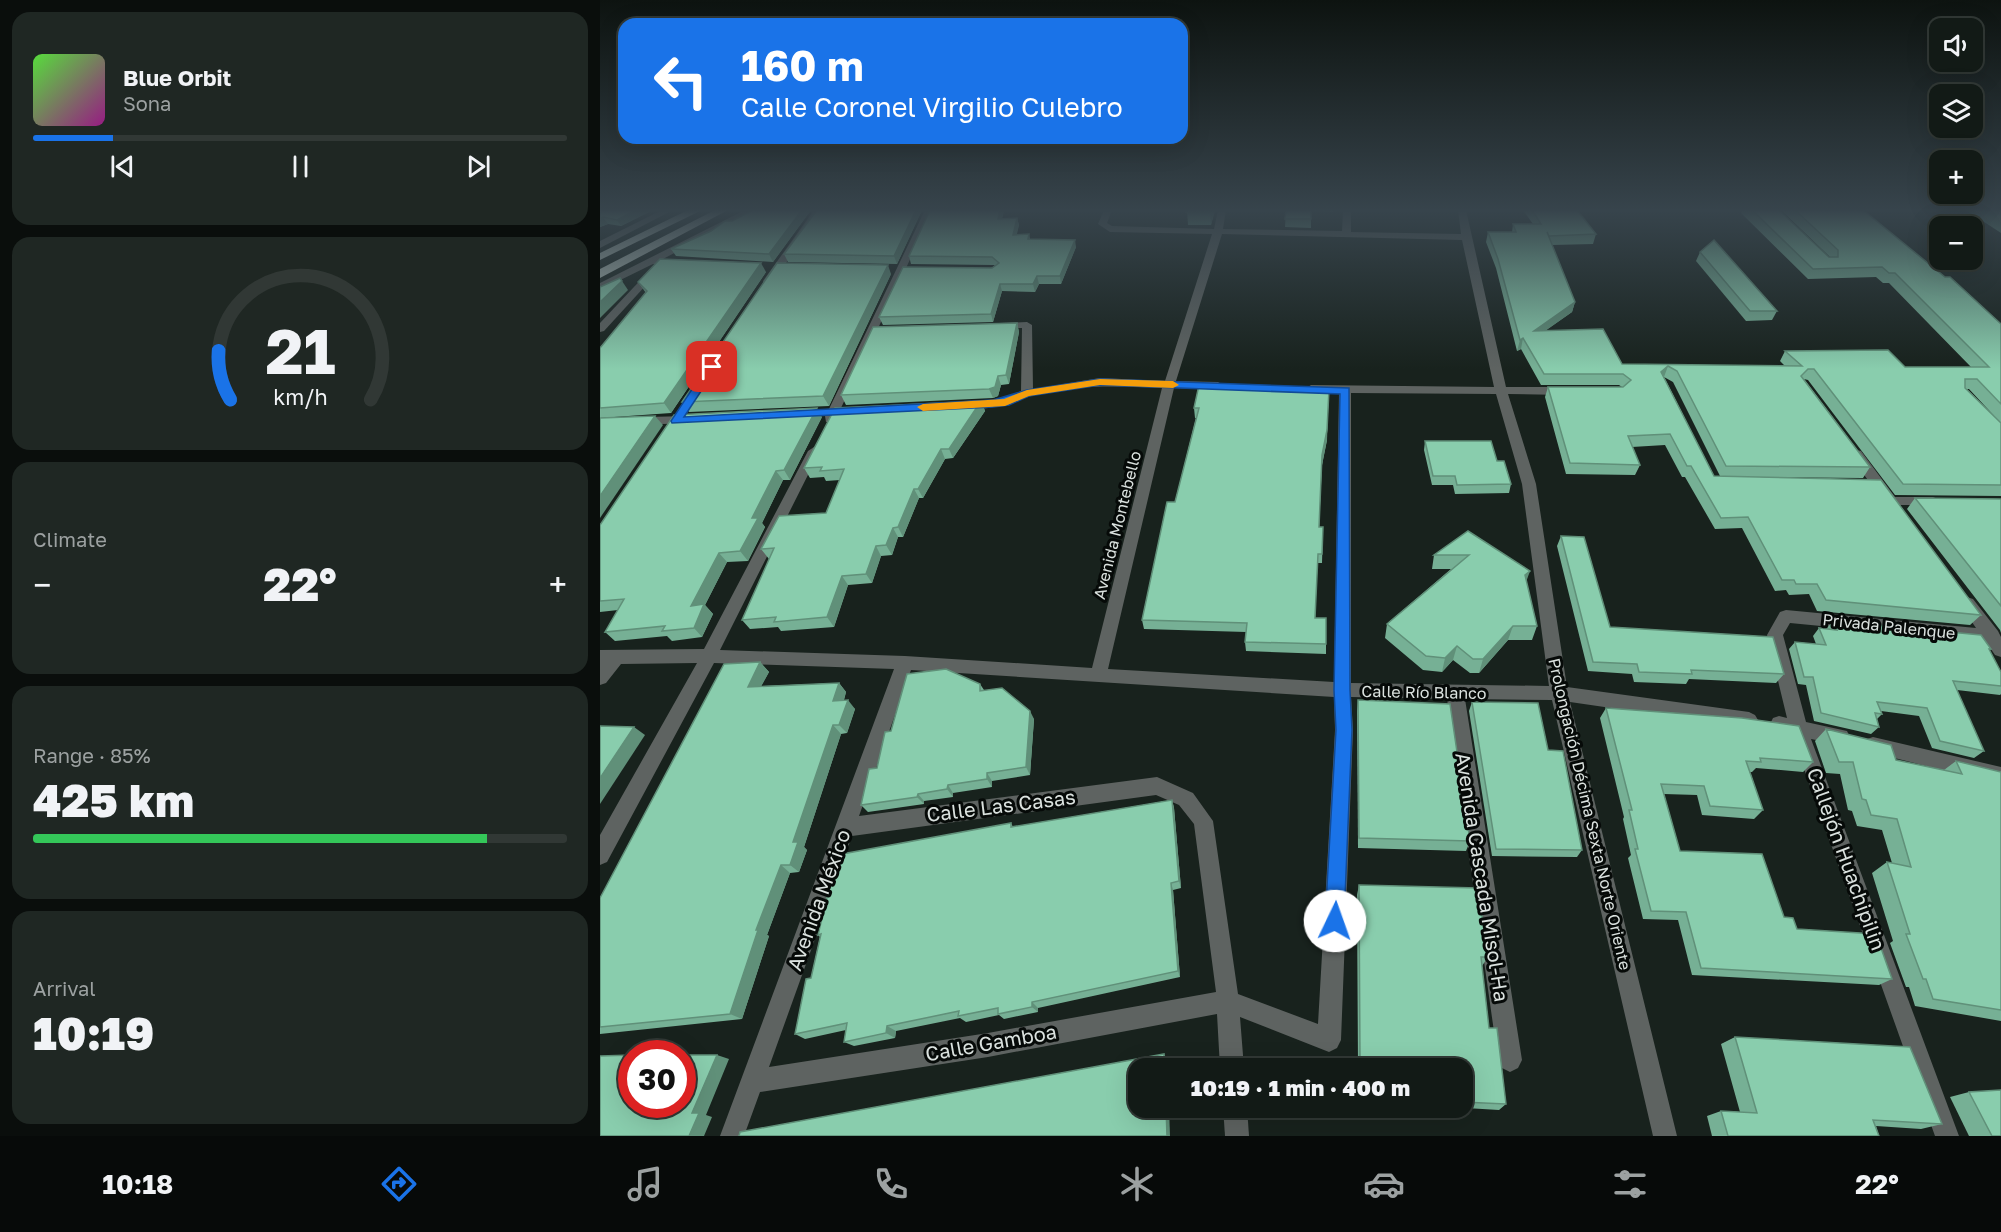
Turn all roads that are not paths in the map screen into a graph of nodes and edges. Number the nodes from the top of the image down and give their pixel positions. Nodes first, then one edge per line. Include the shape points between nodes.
1 (621, 263) edge
2 (646, 263) edge
3 (661, 263) edge
4 (780, 263) edge
5 (904, 263) edge
6 (1208, 263) edge
7 (1472, 263) edge
8 (600, 274) edge
9 (600, 287) edge
10 (758, 296) edge
11 (991, 326) edge
12 (600, 329) edge
13 (1169, 384) junction
14 (1228, 387) edge
15 (1298, 389) edge
16 (1501, 390) junction
17 (1346, 391) junction
18 (1584, 391) edge
19 (1027, 393) junction
20 (948, 406) edge
21 (868, 410) edge
22 (834, 412) junction
23 (789, 415) edge
24 (699, 419) edge
25 (600, 422) edge
26 (1845, 440) edge
27 (1857, 485) edge
28 (1880, 485) junction
29 (1891, 502) junction
30 (1946, 502) edge
31 (1904, 520) edge
32 (1958, 591) edge
33 (1786, 616) joint
34 (1996, 643) edge
35 (709, 656) junction
36 (608, 657) edge
37 (905, 663) junction
38 (1100, 674) junction
39 (600, 678) edge
40 (1342, 690) junction
41 (1455, 693) junction
42 (1559, 693) junction
43 (1798, 727) junction
44 (2001, 776) edge
45 (845, 826) junction
46 (605, 836) edge
47 (600, 855) edge
48 (1228, 1000) junction
49 (1231, 1058) edge
50 (1510, 1060) dead end
51 (753, 1081) junction
52 (1236, 1118) edge
53 (732, 1136) edge
54 (1237, 1136) edge
55 (1665, 1136) edge
56 (1947, 1136) edge

1 - 8 highway
2 - 9 street
3 - 12 street
4 - 10 street
5 - 22 street
6 - 13 street, Avenida Montebello
7 - 16 street, Prolongación Décima Sexta Norte Oriente
11 - 19 street via 1027,325
13 - 14 street
13 - 19 street via 1100,382
13 - 38 street, Avenida Montebello
15 - 17 street
16 - 17 street
16 - 18 street
16 - 42 street, Prolongación Décima Sexta Norte Oriente via 1529,484
17 - 40 street
19 - 20 street via 1005,402
21 - 22 street
22 - 23 street
22 - 35 street
24 - 25 street
26 - 28 street
27 - 28 street
28 - 29 street
29 - 30 street
29 - 31 street
32 - 34 street
33 - 34 street, Privada Palenque
33 - 43 street, Callejón Huachipilin via 1774,635
35 - 36 street
35 - 37 street
35 - 46 street
36 - 39 street
37 - 38 street, Calle Río Blanco
37 - 45 street, Avenida México
38 - 40 street, Calle Río Blanco
40 - 41 street, Calle Río Blanco
40 - 48 street via 1344,730 1329,1040
41 - 42 street, Calle Río Blanco
41 - 50 street, Avenida Cascada Misol-Ha
42 - 43 street, Calle Río Blanco
42 - 55 street, Prolongación Décima Sexta Norte Oriente
43 - 44 street, Calle Río Blanco
43 - 56 street, Callejón Huachipilin
45 - 48 street, Calle Las Casas via 1157,786 1186,799 1203,821
45 - 51 street, Avenida México
46 - 47 street
48 - 49 street
48 - 51 street, Calle Gamboa via 988,1045
51 - 53 street, Avenida México
52 - 54 street

